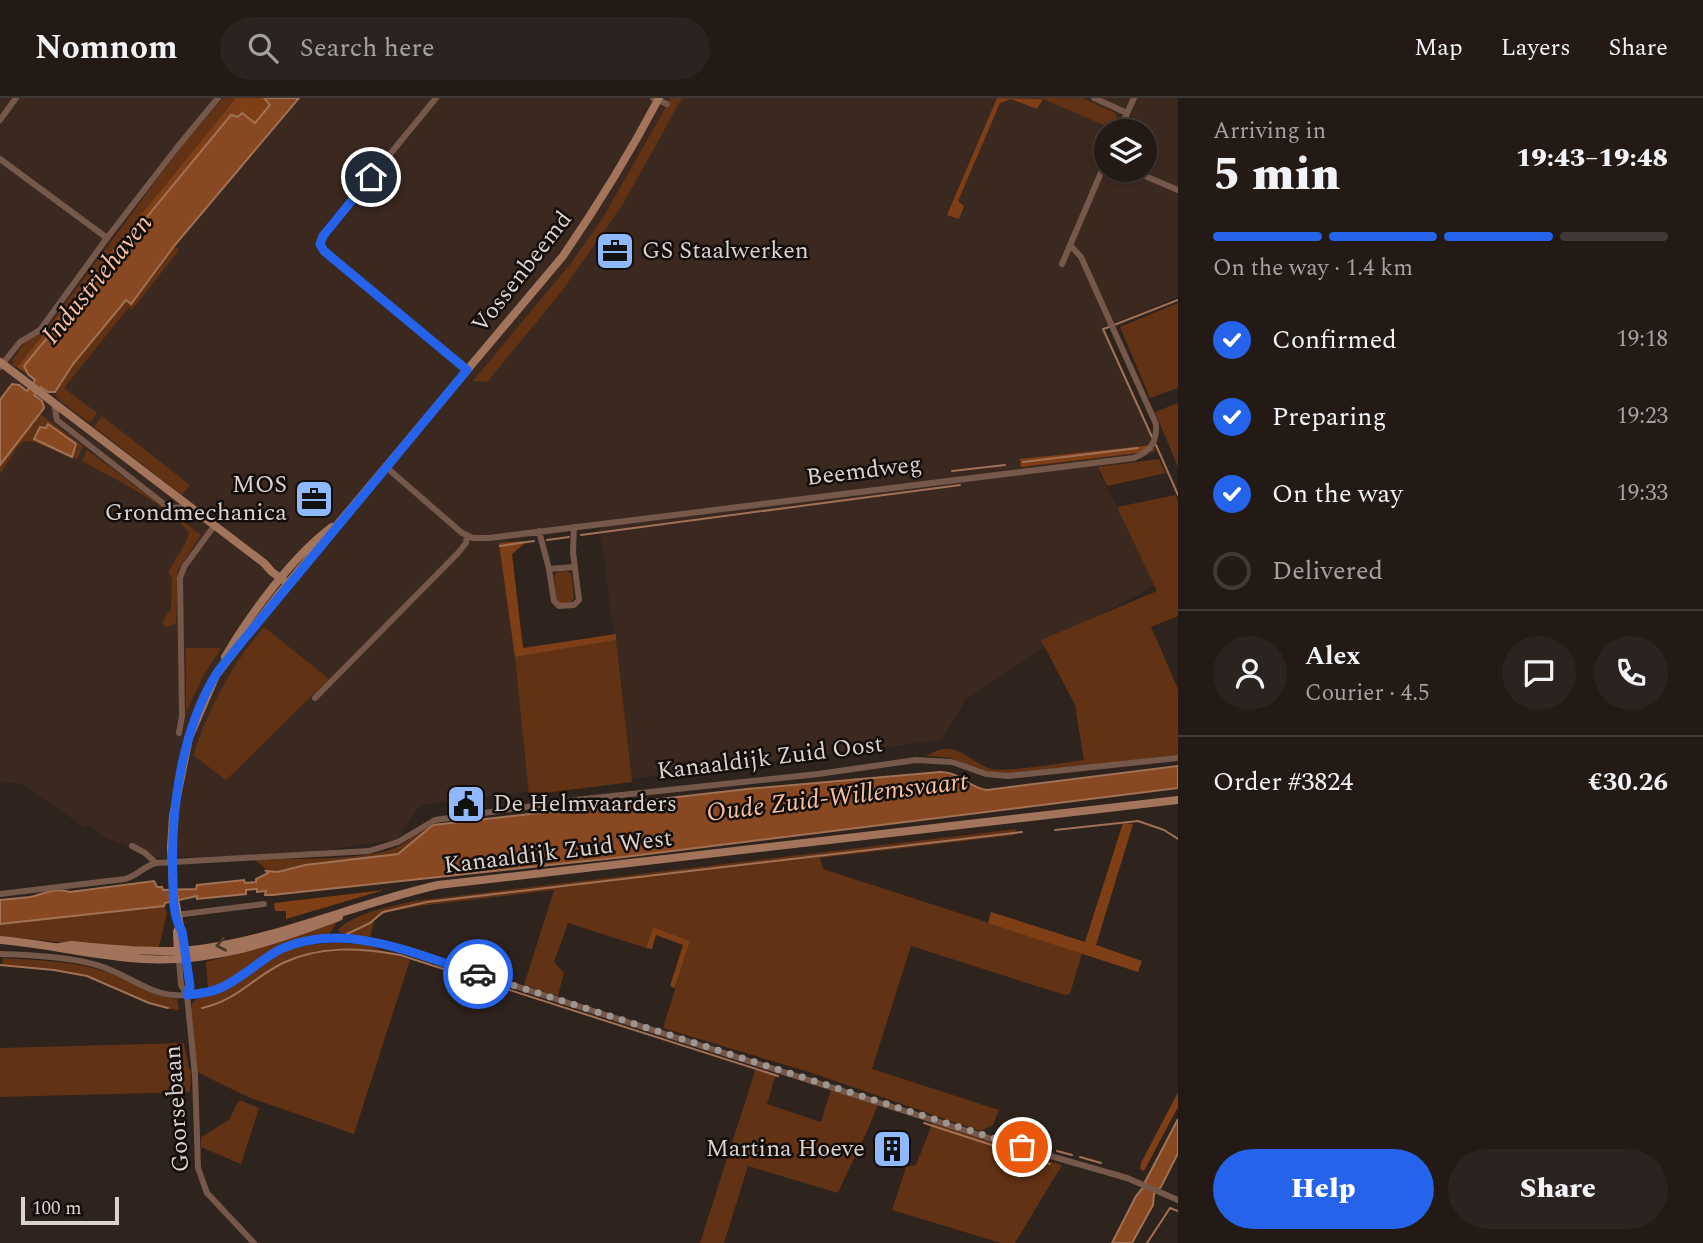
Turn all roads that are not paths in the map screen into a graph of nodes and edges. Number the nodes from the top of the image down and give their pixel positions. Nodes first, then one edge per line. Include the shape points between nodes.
1 (16, 98) edge
2 (218, 98) edge
3 (436, 98) edge
4 (1094, 98) edge
5 (1134, 98) edge
6 (659, 100) edge
7 (1127, 113) junction
8 (1124, 119) edge
9 (0, 120) edge
10 (0, 159) edge
11 (1157, 181) edge
12 (1097, 182) edge
13 (1178, 190) edge
14 (107, 238) junction
15 (1070, 245) junction
16 (1062, 264) dead end
17 (1, 365) edge
18 (467, 370) junction
19 (54, 403) junction
20 (96, 435) junction
21 (88, 444) junction
22 (386, 467) junction
23 (189, 507) junction
24 (214, 526) junction
25 (574, 527) junction
26 (539, 531) junction
27 (467, 536) junction
28 (575, 567) junction
29 (549, 569) junction
30 (285, 579) junction
31 (315, 698) dead end
32 (179, 733) dead end
33 (1178, 758) edge
34 (1178, 800) edge
35 (132, 846) dead end
36 (172, 862) junction
37 (156, 863) junction
38 (0, 894) edge
39 (264, 904) dead end
40 (177, 915) junction
41 (0, 940) edge
42 (0, 954) edge
43 (182, 955) junction
44 (187, 995) junction
45 (1178, 1200) edge
46 (254, 1243) edge

1 - 9 street
2 - 14 street
3 - 18 street via 320,244
4 - 7 street
5 - 7 street
6 - 18 main road, Vossenbeemd via 563,256
7 - 8 street
10 - 14 street
11 - 13 street
12 - 15 street
14 - 17 street via 40,330 20,342
15 - 16 street
15 - 25 street, Beemdweg via 1081,257 1156,424 1154,444 1143,454
17 - 19 main road
18 - 22 main road, Vossenbeemd
19 - 20 main road
19 - 21 street via 57,420
20 - 21 street
20 - 23 main road
21 - 23 street via 169,508
22 - 27 street
22 - 30 main road, Vossenbeemd
23 - 24 main road
24 - 30 main road
24 - 32 street via 180,578
25 - 26 street, Beemdweg
25 - 28 street
26 - 27 street, Beemdweg via 489,538
26 - 29 street
27 - 31 street via 458,553
28 - 29 street
28 - 29 street via 579,600 574,605 556,605
30 - 36 main road, Vossenbeemd via 241,631 195,721 173,816
33 - 36 street, Kanaaldijk Zuid Oost via 1008,776 952,762 916,761 435,820 398,842 369,851
34 - 43 main road, Kanaaldijk Zuid West via 450,884
35 - 37 street
36 - 37 street, Kanaaldijk Zuid Oost
36 - 40 main road, Vossenbeemd
37 - 38 street, Kanaaldijk Zuid Oost via 125,879
39 - 40 street
40 - 43 main road, Vossenbeemd
41 - 43 main road, Kanaaldijk Zuid West
42 - 44 street via 103,966 161,993
43 - 44 street, Goorsebaan via 181,985
44 - 45 street via 218,989 296,944 331,937 357,939 1126,1178
44 - 46 street, Goorsebaan via 198,1168 206,1193

